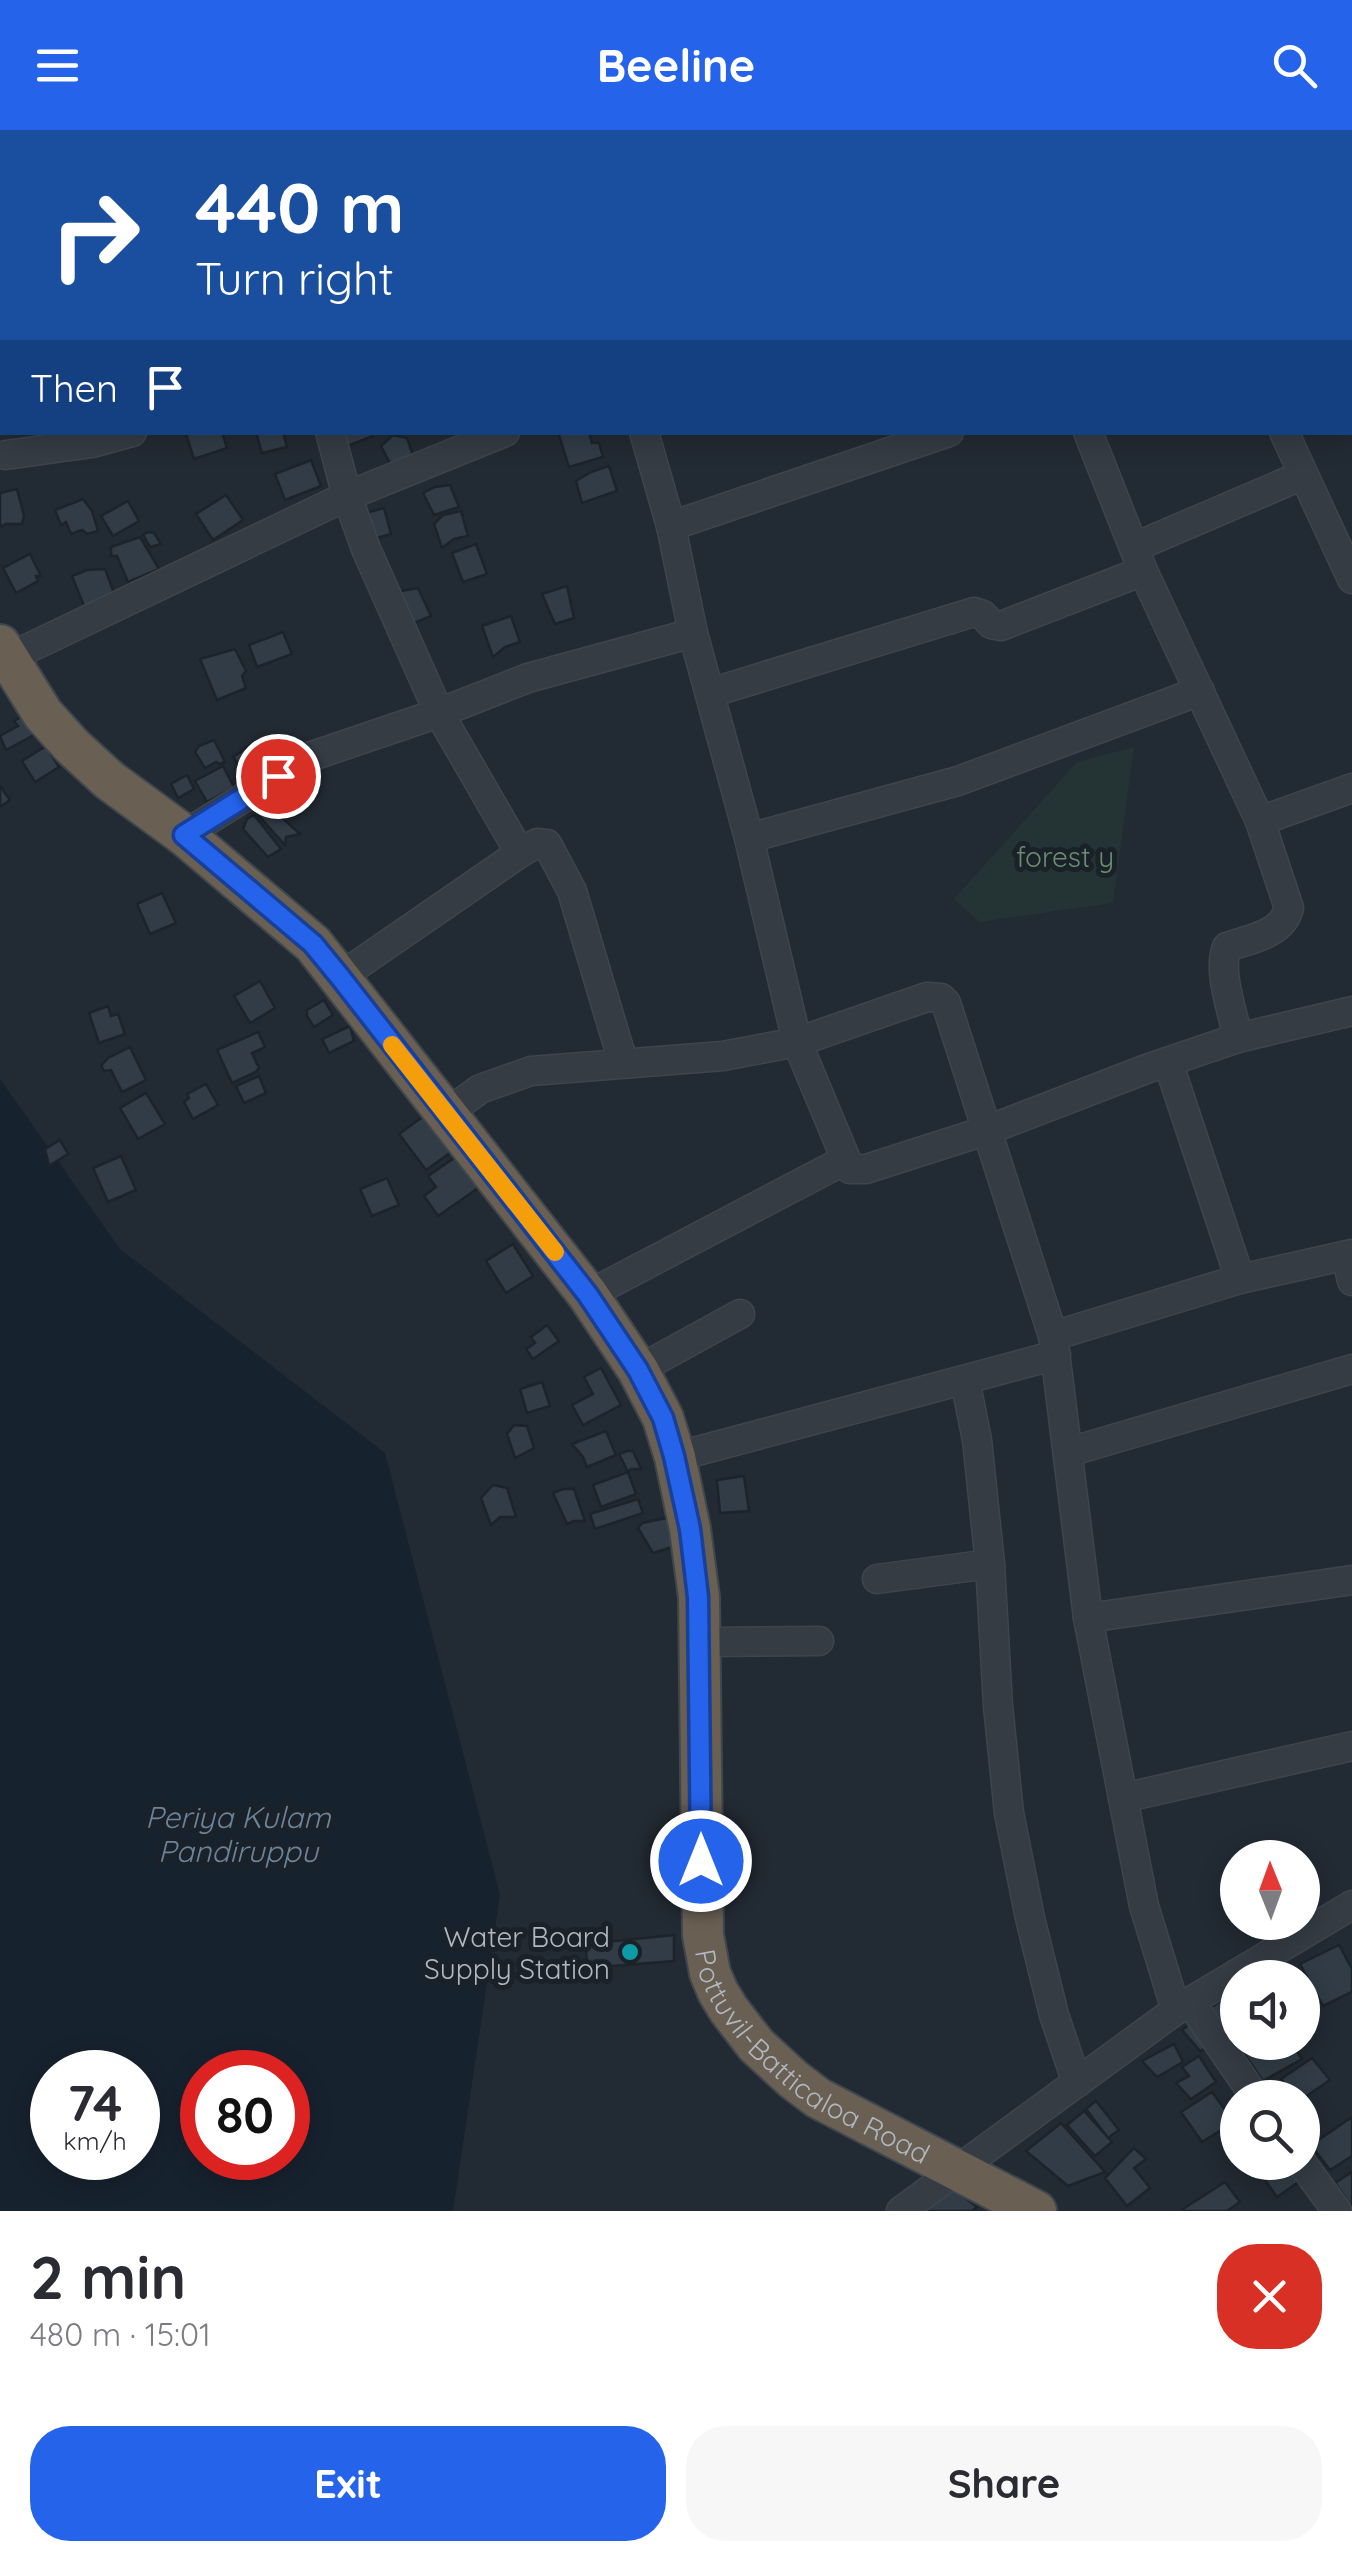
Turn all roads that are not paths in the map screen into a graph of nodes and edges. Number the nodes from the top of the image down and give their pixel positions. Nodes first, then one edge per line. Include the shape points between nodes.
1 (122, 435) edge
2 (331, 435) edge
3 (498, 435) edge
4 (645, 435) edge
5 (940, 435) edge
6 (1089, 435) edge
7 (1285, 435) edge
8 (6, 455) dead end
9 (1303, 476) junction
10 (347, 496) junction
11 (671, 526) junction
12 (1139, 559) junction
13 (1352, 579) edge
14 (693, 633) junction
15 (4, 652) edge
16 (1200, 691) junction
17 (710, 692) junction
18 (439, 713) junction
19 (1352, 788) edge
20 (1260, 821) junction
21 (184, 835) junction
22 (749, 838) junction
23 (520, 853) junction
24 (340, 977) junction
25 (1352, 1011) edge
26 (1238, 1038) junction
27 (798, 1042) junction
28 (623, 1062) junction
29 (1168, 1062) junction
30 (446, 1114) junction
31 (988, 1130) junction
32 (845, 1160) junction
33 (1350, 1264) edge
34 (1240, 1279) junction
35 (588, 1295) junction
36 (740, 1314) dead end
37 (1055, 1346) junction
38 (1352, 1369) edge
39 (638, 1370) junction
40 (964, 1380) junction
41 (1069, 1452) junction
42 (674, 1456) junction
43 (990, 1564) junction
44 (876, 1579) dead end
45 (1352, 1580) edge
46 (1088, 1618) junction
47 (819, 1640) dead end
48 (699, 1642) junction
49 (1352, 1746) edge
50 (1122, 1798) junction
51 (1352, 1904) edge
52 (1183, 2006) junction
53 (1242, 2080) edge
54 (1077, 2083) junction
55 (957, 2171) junction
56 (1314, 2180) edge
57 (901, 2211) edge
58 (1036, 2211) edge
59 (1337, 2211) edge

1 - 8 street
2 - 10 street
3 - 10 street
4 - 11 street
5 - 11 street
6 - 12 street
7 - 9 street
9 - 12 street
9 - 13 street
10 - 15 street
10 - 18 street
11 - 14 street
12 - 16 street
12 - 17 street via 1000,626 974,612
14 - 17 street
14 - 18 street via 528,678
15 - 21 highway, Pottuvil-Batticaloa Road via 72,746
16 - 20 street
16 - 22 street via 958,781
17 - 22 street
18 - 21 street via 309,757
18 - 23 street
19 - 20 street
20 - 26 street via 1289,908 1269,933 1224,951
21 - 24 highway, Pottuvil-Batticaloa Road via 313,944
22 - 27 street
23 - 24 street
23 - 28 street via 548,844 572,891
24 - 30 highway, Pottuvil-Batticaloa Road
25 - 26 street
26 - 29 street
27 - 28 street via 723,1056
27 - 31 street via 927,997 941,998
27 - 32 street
28 - 30 street via 530,1070 480,1089
29 - 31 street
29 - 34 street
30 - 35 highway, Pottuvil-Batticaloa Road
31 - 32 street via 866,1170 850,1169
31 - 37 street
32 - 35 street
33 - 34 street
34 - 37 street
35 - 39 highway, Pottuvil-Batticaloa Road
36 - 39 street
37 - 40 street
37 - 41 street
38 - 41 street
39 - 42 highway, Pottuvil-Batticaloa Road
40 - 42 street
40 - 43 street
41 - 46 street
42 - 48 highway, Pottuvil-Batticaloa Road via 690,1529
43 - 44 street
43 - 54 street via 1008,1813 1054,2014
45 - 46 street
46 - 50 street
47 - 48 street
48 - 55 highway, Pottuvil-Batticaloa Road via 703,1935 718,1992 743,2030 818,2098
49 - 50 street
50 - 52 street via 1144,1906
51 - 52 street
52 - 53 street
52 - 54 street
54 - 55 street
55 - 57 street
55 - 58 highway, Pottuvil-Batticaloa Road
56 - 59 street

